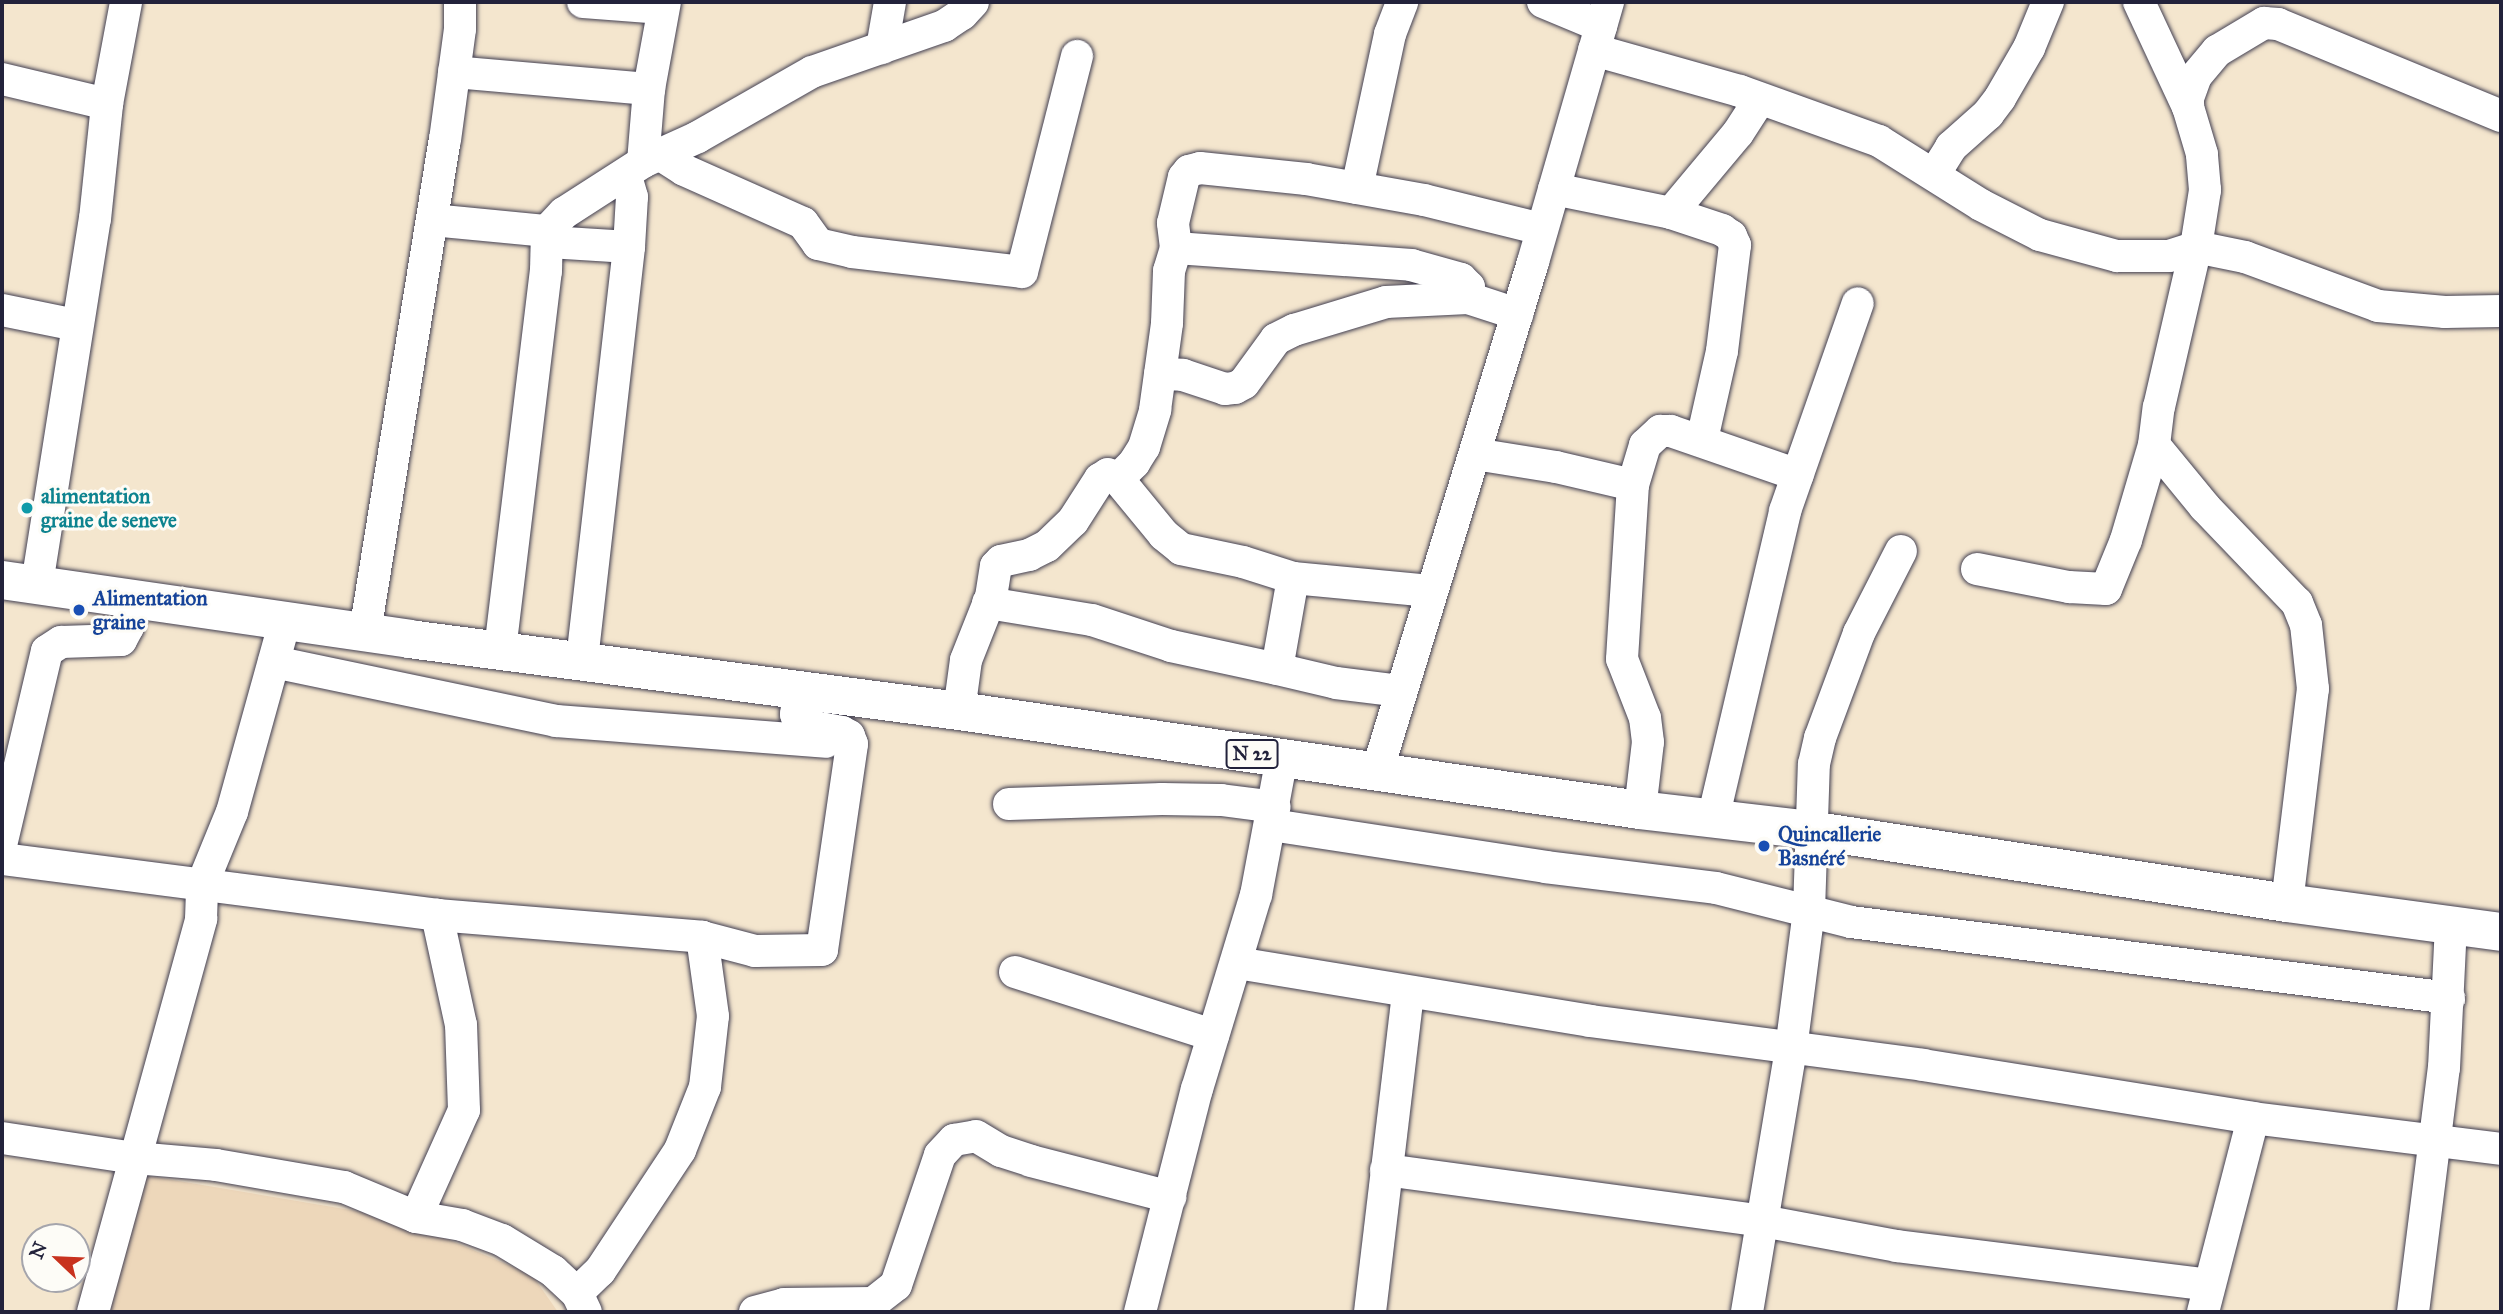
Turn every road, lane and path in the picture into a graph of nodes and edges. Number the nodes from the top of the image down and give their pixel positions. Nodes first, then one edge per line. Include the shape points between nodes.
1 (125, 2) edge
2 (460, 2) edge
3 (583, 2) edge
4 (890, 2) edge
5 (973, 2) edge
6 (1402, 2) edge
7 (1543, 2) edge
8 (2048, 2) edge
9 (2139, 2) edge
10 (664, 5) edge
11 (1601, 26) edge
12 (882, 48) junction
13 (1077, 56) dead end
14 (454, 72) junction
15 (2, 79) edge
16 (649, 89) junction
17 (1760, 99) junction
18 (107, 104) junction
19 (2188, 107) junction
20 (2501, 116) edge
21 (643, 164) junction
22 (1935, 173) junction
23 (1357, 188) junction
24 (1554, 189) junction
25 (1671, 213) junction
26 (432, 220) junction
27 (1541, 229) junction
28 (548, 236) junction
29 (629, 247) junction
30 (2196, 247) junction
31 (1176, 248) junction
32 (1468, 298) junction
33 (1858, 303) dead end
34 (2, 310) edge
35 (2501, 311) edge
36 (1517, 314) junction
37 (76, 325) junction
38 (1160, 374) junction
39 (1702, 440) junction
40 (2154, 445) junction
41 (1475, 454) junction
42 (1798, 475) junction
43 (1118, 478) junction
44 (1633, 485) junction
45 (1901, 551) dead end
46 (1977, 569) dead end
47 (1293, 578) junction
48 (19, 582) edge
49 (1430, 592) junction
50 (132, 599) junction
51 (988, 603) junction
52 (285, 621) junction
53 (365, 632) junction
54 (500, 650) junction
55 (582, 660) junction
56 (274, 662) junction
57 (1277, 669) junction
58 (800, 690) junction
59 (1400, 691) junction
60 (959, 711) junction
61 (852, 744) junction
62 (1283, 758) junction
63 (1377, 772) junction
64 (1009, 804) dead end
65 (1640, 810) junction
66 (1273, 816) junction
67 (1713, 818) junction
68 (1810, 830) junction
69 (2, 841) edge
70 (2, 859) edge
71 (202, 885) junction
72 (2287, 903) junction
73 (1809, 911) junction
74 (437, 915) junction
75 (2451, 924) junction
76 (2501, 932) edge
77 (702, 937) junction
78 (1237, 963) junction
79 (1015, 972) dead end
80 (1408, 993) junction
81 (2449, 998) junction
82 (1213, 1035) junction
83 (1791, 1049) junction
84 (2253, 1118) junction
85 (2, 1138) edge
86 (2436, 1139) junction
87 (2501, 1149) edge
88 (135, 1158) junction
89 (1386, 1170) junction
90 (1170, 1196) junction
91 (416, 1217) junction
92 (1762, 1221) junction
93 (2206, 1299) edge
94 (582, 1303) edge
95 (836, 1309) edge
96 (93, 1312) edge
97 (755, 1312) edge
98 (1140, 1312) edge
99 (1370, 1312) edge
100 (1747, 1312) edge
101 (2413, 1312) edge

1 - 18 street
2 - 14 street
3 - 10 street
4 - 12 street
5 - 12 street via 944,26
6 - 23 street via 1390,34
7 - 11 street
8 - 22 street via 2029,48 2000,98 1951,147
9 - 19 street
10 - 16 street
11 - 17 street
11 - 24 street
12 - 21 street via 811,72
13 - 21 street via 1023,272 817,244 803,223 684,170
14 - 16 street
14 - 26 street
15 - 18 street
16 - 21 street
17 - 22 street via 1879,141
17 - 25 street via 1738,133
18 - 37 street via 95,219
19 - 20 street via 2202,66 2217,51 2264,23 2278,24
19 - 30 street via 2204,170
21 - 28 street via 564,214
21 - 29 street via 632,197
22 - 30 street via 1981,205 2040,235 2117,256 2169,256
23 - 27 street
23 - 31 street via 1196,168 1182,184 1173,223
24 - 25 street
24 - 27 street
25 - 39 street via 1722,230 1735,245 1722,351
26 - 28 street
26 - 53 street
27 - 36 street
28 - 29 street
28 - 54 street
29 - 55 street
30 - 35 street via 2265,264 2378,306
30 - 40 street via 2158,407
31 - 32 street via 1411,265 1461,279 1469,287
31 - 38 street via 1169,271
32 - 36 street
32 - 38 street via 1386,302 1294,330 1273,341 1259,365 1235,388
33 - 42 street
34 - 37 street
36 - 41 street
37 - 48 street
38 - 43 street via 1144,447
39 - 42 street
39 - 44 street via 1660,431 1645,445
40 - 46 street via 2106,589 2069,587
40 - 72 street via 2205,507 2297,603 2306,625 2313,689
41 - 44 street
41 - 49 street
42 - 67 street via 1779,536
43 - 47 street via 1181,549
43 - 51 street via 1108,474 1100,479 1073,521 1047,546 1000,561
44 - 65 street via 1622,659 1645,718 1648,742
45 - 68 street via 1859,634 1820,738
47 - 49 street
47 - 57 street
48 - 50 main road, N 22
49 - 59 street
50 - 52 main road, N 22
50 - 69 street via 121,640 61,642 47,651
51 - 57 street via 1092,620 1171,646
51 - 60 street via 966,660
52 - 53 main road, N 22
52 - 56 street
53 - 54 main road, N 22
54 - 55 main road, N 22
55 - 58 main road, N 22
56 - 61 street via 556,721
56 - 71 street via 232,812
57 - 59 street via 1322,681
58 - 60 main road, N 22
58 - 61 street via 799,724 842,732
59 - 63 street
60 - 62 main road, N 22
61 - 77 street via 822,950 755,951
62 - 63 main road, N 22
62 - 66 street
63 - 65 main road, N 22
64 - 66 street via 1221,800
65 - 67 main road, N 22
66 - 73 street via 1545,867 1716,888
66 - 78 street
67 - 68 main road, N 22
68 - 72 main road, N 22
68 - 73 street
70 - 71 street
71 - 74 street
71 - 88 street via 201,919
72 - 75 main road, N 22
73 - 81 street via 1852,922
73 - 83 street
74 - 77 street
74 - 91 street via 461,1025 464,1110
75 - 76 main road, N 22
75 - 81 street
77 - 94 street via 713,1016 705,1087 680,1150
78 - 80 street
78 - 82 street
79 - 82 street
80 - 83 street
80 - 89 street
81 - 86 street
82 - 90 street
83 - 84 street via 1923,1065
83 - 92 street
84 - 86 street
84 - 93 street
85 - 88 street
86 - 87 street
86 - 101 street
88 - 91 street via 216,1165 344,1187
88 - 96 street
89 - 92 street
89 - 99 street
90 - 95 street via 1031,1161 976,1136 954,1140 940,1155 896,1285 873,1303
90 - 98 street
91 - 94 street via 462,1225 502,1240 553,1271
92 - 93 street
92 - 100 street
95 - 97 street via 784,1304

